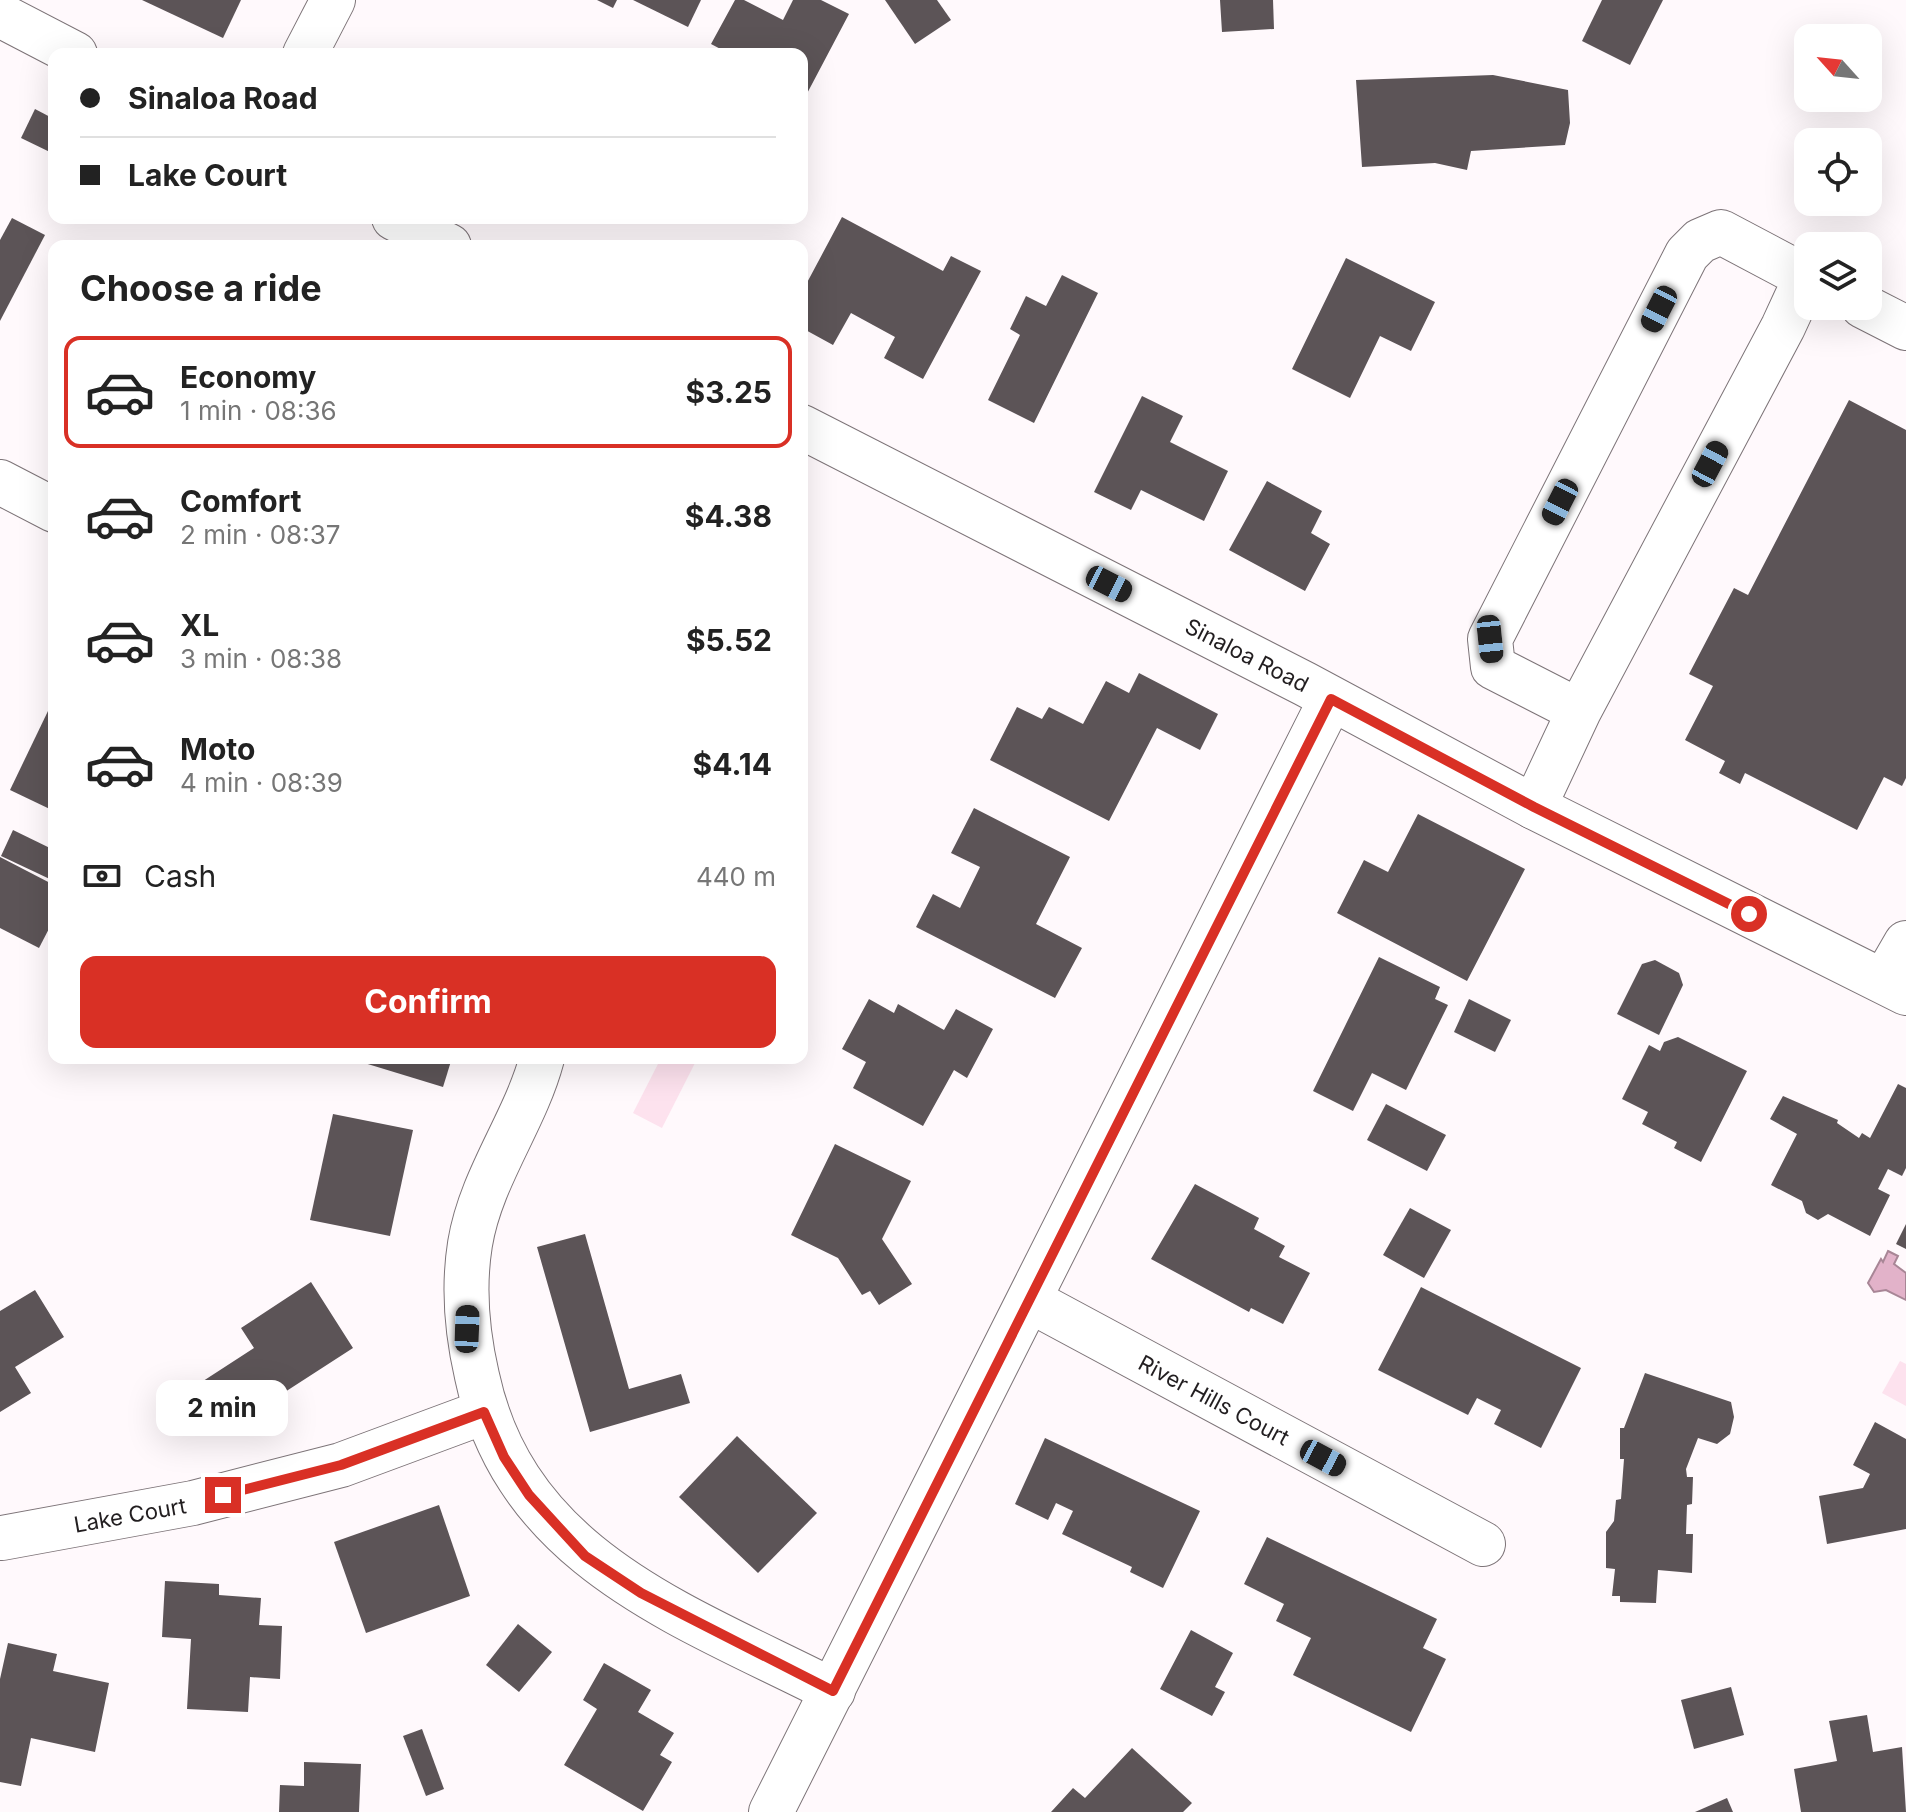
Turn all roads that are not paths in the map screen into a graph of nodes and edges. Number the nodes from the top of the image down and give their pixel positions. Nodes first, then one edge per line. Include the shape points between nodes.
1 (333, 0) edge
2 (0, 15) edge
3 (63, 48) edge
4 (308, 48) edge
5 (406, 224) edge
6 (437, 240) edge
7 (1794, 270) edge
8 (1794, 304) edge
9 (1882, 316) edge
10 (1906, 328) edge
11 (808, 430) edge
12 (0, 482) edge
13 (48, 507) edge
14 (1331, 699) junction
15 (1579, 711) junction
16 (1534, 807) junction
17 (1906, 943) edge
18 (1895, 987) edge
19 (539, 1064) edge
20 (1031, 1301) junction
21 (484, 1412) junction
22 (2, 1538) edge
23 (1483, 1544) dead end
24 (833, 1691) junction
25 (771, 1812) edge

1 - 4 street
2 - 3 street
5 - 6 street
7 - 15 street via 1721,232 1687,254 1490,639 1493,667
8 - 15 street
9 - 10 street
11 - 14 street, Sinaloa Road
12 - 13 street
14 - 16 street, Sinaloa Road
14 - 20 street
15 - 16 street
16 - 18 street, Sinaloa Road
17 - 18 street
19 - 21 street via 487,1183 470,1244 467,1329
20 - 23 street, River Hills Court
20 - 24 street
21 - 22 street, Lake Court via 341,1465 193,1503
21 - 24 street via 529,1495 585,1556 641,1593
24 - 25 street

